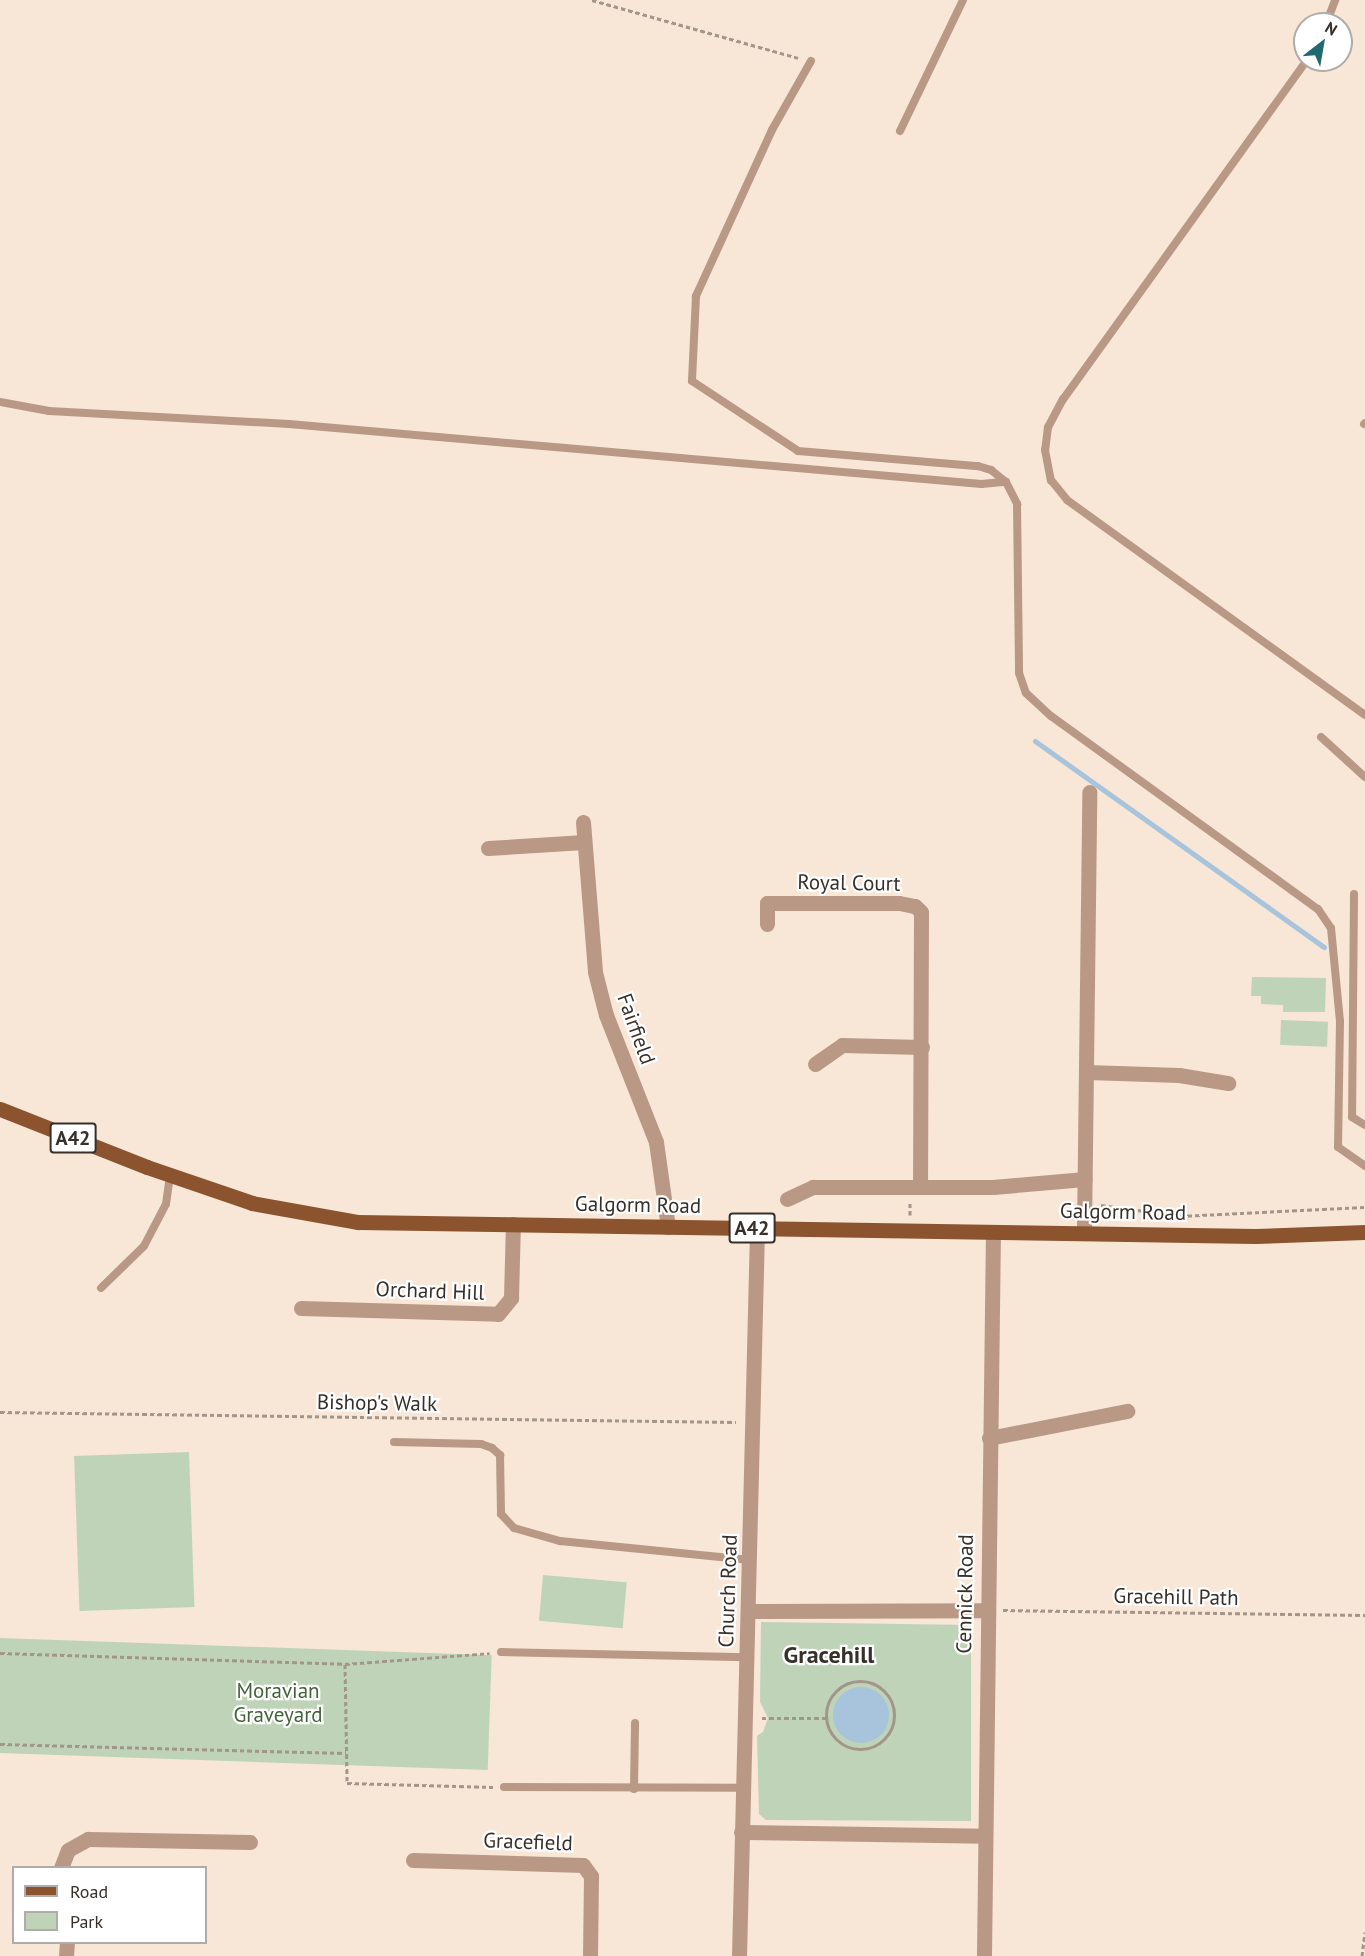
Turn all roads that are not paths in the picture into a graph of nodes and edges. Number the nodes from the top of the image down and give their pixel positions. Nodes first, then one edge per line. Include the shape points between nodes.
1 (963, 0) edge
2 (812, 61) road end
3 (1298, 72) edge
4 (900, 131) dead end
5 (0, 402) edge
6 (1006, 482) junction
7 (1365, 715) edge
8 (1321, 737) dead end
9 (1365, 777) edge
10 (1089, 792) dead end
11 (583, 822) dead end
12 (584, 842) junction
13 (488, 848) dead end
14 (1354, 894) dead end
15 (767, 924) dead end
16 (922, 1047) junction
17 (814, 1064) dead end
18 (1087, 1072) junction
19 (1228, 1083) dead end
20 (0, 1109) edge
21 (1365, 1125) edge
22 (1365, 1166) edge
23 (170, 1175) junction
24 (1084, 1179) junction
25 (921, 1185) junction
26 (787, 1199) dead end
27 (513, 1224) junction
28 (668, 1227) junction
29 (757, 1228) junction
30 (1084, 1231) junction
31 (1365, 1232) edge
32 (993, 1233) junction
33 (101, 1288) dead end
34 (301, 1308) dead end
35 (1127, 1411) dead end
36 (989, 1438) junction
37 (394, 1442) dead end
38 (750, 1560) junction
39 (986, 1610) junction
40 (749, 1611) junction
41 (501, 1652) road end
42 (747, 1657) junction
43 (635, 1723) dead end
44 (504, 1787) road end
45 (743, 1788) junction
46 (634, 1789) junction
47 (741, 1832) junction
48 (984, 1836) junction
49 (250, 1842) dead end
50 (413, 1860) dead end
51 (62, 1866) edge
52 (591, 1956) edge
53 (739, 1956) edge
54 (984, 1956) edge

1 - 4 lane
2 - 6 lane via 772,130 696,296 692,381 798,451 978,466
3 - 7 lane via 1063,399 1048,427 1045,450 1052,480 1067,500
5 - 6 lane via 49,411 289,424 981,484
6 - 22 lane via 1017,504 1019,673 1026,693 1052,716 1318,909 1331,928 1340,1021 1338,1147
8 - 9 lane
10 - 18 street
11 - 12 street, Fairfield
12 - 13 street
12 - 28 street, Fairfield via 595,972 606,1015 656,1142
14 - 21 lane via 1352,1117
15 - 16 street, Royal Court via 767,903 899,903 919,909 923,916
16 - 17 street via 842,1045
16 - 25 street, Royal Court
18 - 19 street via 1179,1075
18 - 24 street
20 - 23 main road, Galgorm Road / A42
23 - 27 main road, Galgorm Road / A42 via 252,1203 358,1222
23 - 33 lane via 166,1204 144,1246
24 - 25 street via 993,1187
24 - 30 street
25 - 26 street via 813,1187
27 - 28 main road, Galgorm Road / A42
27 - 34 street, Orchard Hill via 512,1298 498,1314
28 - 29 main road, Galgorm Road / A42
29 - 32 main road, Galgorm Road / A42
29 - 38 street, Church Road
30 - 31 main road, Galgorm Road / A42 via 1255,1236
30 - 32 main road, Galgorm Road / A42
32 - 36 street, Cennick Road
35 - 36 street
36 - 39 street, Cennick Road
37 - 38 lane via 481,1444 492,1448 500,1455 503,1518 523,1531 618,1549
38 - 40 street, Church Road
39 - 40 street
39 - 48 street, Cennick Road
40 - 42 street, Church Road
41 - 42 lane
42 - 45 street, Church Road
43 - 46 lane
44 - 46 lane
45 - 46 lane
45 - 47 street, Church Road
47 - 48 street
47 - 53 street, Church Road
48 - 54 street, Cennick Road
49 - 51 street via 88,1839 68,1850
50 - 52 street, Gracefield via 583,1865 591,1876

